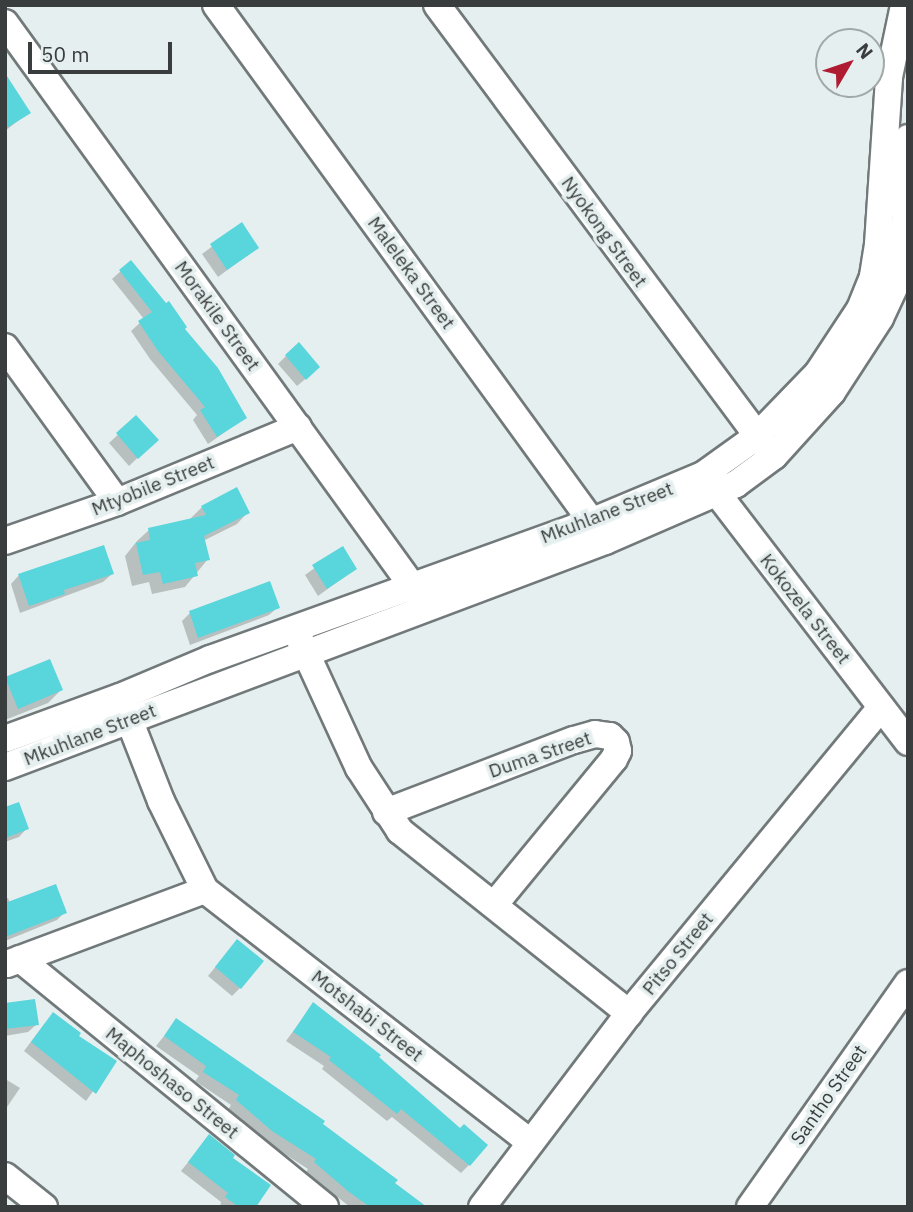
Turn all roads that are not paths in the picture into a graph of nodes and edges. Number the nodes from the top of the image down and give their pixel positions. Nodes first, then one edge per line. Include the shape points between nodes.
1 (216, 5) edge
2 (437, 5) edge
3 (904, 5) edge
4 (5, 23) edge
5 (908, 138) edge
6 (892, 282) edge
7 (5, 347) edge
8 (298, 427) junction
9 (765, 446) junction
10 (710, 484) junction
11 (117, 502) junction
12 (599, 531) junction
13 (5, 541) edge
14 (413, 586) junction
15 (428, 608) junction
16 (296, 628) junction
17 (306, 655) junction
18 (881, 707) junction
19 (125, 709) junction
20 (905, 732) edge
21 (5, 739) edge
22 (5, 767) edge
23 (386, 813) junction
24 (205, 890) junction
25 (494, 905) junction
26 (12, 962) edge
27 (908, 983) edge
28 (629, 1013) junction
29 (530, 1142) junction
30 (5, 1177) edge
31 (483, 1206) edge
32 (44, 1207) edge
33 (325, 1207) edge
34 (750, 1207) edge

1 - 12 street, Maleleka Street
2 - 9 street, Nyokong Street
3 - 6 street, Mkuhlane Street via 889,77 878,244
4 - 8 street, Morakile Street
5 - 6 street, Mkuhlane Street via 905,225
6 - 9 street, Mkuhlane Street via 860,309
7 - 11 street
8 - 11 street, Mtyobile Street
8 - 14 street, Morakile Street
9 - 10 street, Mkuhlane Street
10 - 12 street, Mkuhlane Street
10 - 18 street, Kokozela Street
11 - 13 street, Mtyobile Street
12 - 14 street, Mkuhlane Street
12 - 15 street, Mkuhlane Street
14 - 15 street, Morakile Street
14 - 16 street, Mkuhlane Street
15 - 17 street, Mkuhlane Street
16 - 17 street
16 - 19 street, Mkuhlane Street via 210,659
17 - 19 street, Mkuhlane Street
17 - 23 street via 359,768
18 - 20 street, Kokozela Street
18 - 28 street, Pitso Street
19 - 21 street, Mkuhlane Street
19 - 22 street, Mkuhlane Street
19 - 24 street, Motshabi Street via 161,801
23 - 25 street via 413,843
23 - 25 street, Duma Street via 574,740 595,734 610,736 618,751 614,760
24 - 26 street
24 - 29 street, Motshabi Street
25 - 28 street
26 - 33 street, Maphoshaso Street
27 - 34 street, Santho Street
28 - 29 street, Pitso Street
29 - 31 street, Pitso Street
30 - 32 street

